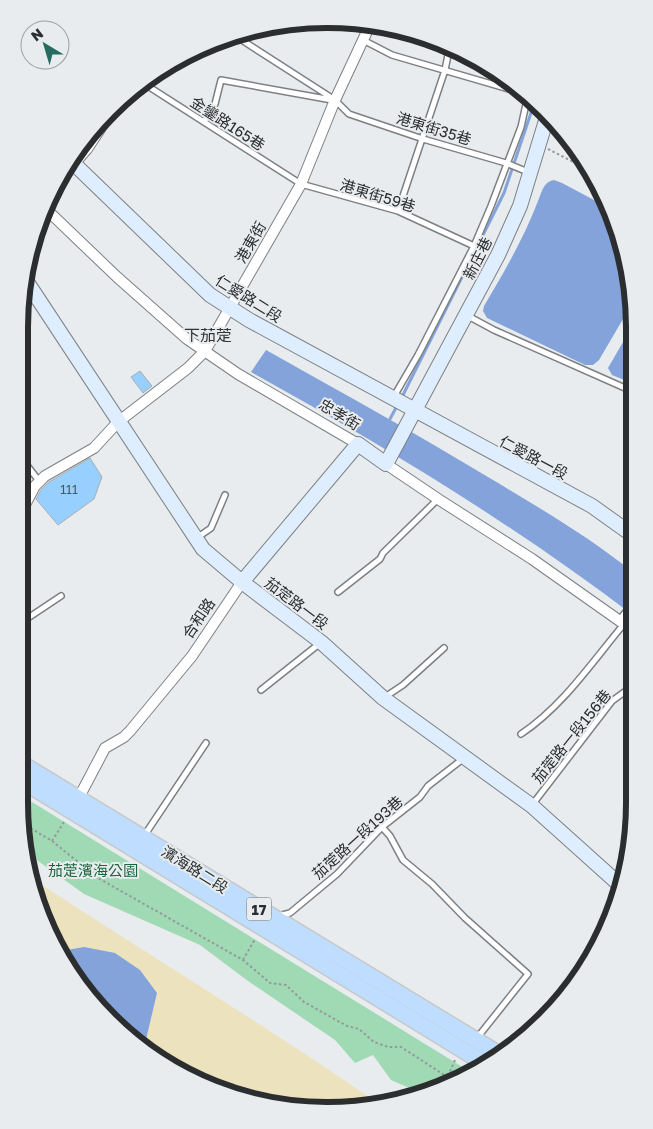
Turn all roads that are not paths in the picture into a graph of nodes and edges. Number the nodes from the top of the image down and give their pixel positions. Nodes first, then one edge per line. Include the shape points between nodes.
1 (368, 30) edge
2 (242, 40) edge
3 (363, 40) junction
4 (448, 53) edge
5 (445, 70) junction
6 (148, 86) edge
7 (510, 90) edge
8 (335, 100) junction
9 (525, 103) edge
10 (204, 122) junction
11 (545, 123) edge
12 (94, 138) edge
13 (423, 139) junction
14 (84, 152) edge
15 (506, 163) junction
16 (75, 166) edge
17 (530, 173) junction
18 (301, 184) junction
19 (398, 211) junction
20 (50, 213) edge
21 (474, 246) junction
22 (30, 288) edge
23 (230, 308) junction
24 (465, 314) junction
25 (205, 351) junction
26 (626, 388) edge
27 (403, 404) junction
28 (118, 422) junction
29 (358, 444) junction
30 (389, 460) junction
31 (28, 466) edge
32 (40, 481) junction
33 (225, 495) dead end
34 (28, 497) edge
35 (438, 500) junction
36 (626, 530) edge
37 (192, 532) junction
38 (242, 582) junction
39 (338, 592) dead end
40 (61, 596) dead end
41 (626, 614) edge
42 (28, 618) edge
43 (623, 619) junction
44 (626, 622) edge
45 (322, 642) junction
46 (444, 648) dead end
47 (261, 690) dead end
48 (626, 691) edge
49 (383, 698) junction
50 (521, 734) dead end
51 (206, 743) dead end
52 (465, 757) junction
53 (28, 769) edge
54 (28, 783) edge
55 (75, 805) junction
56 (532, 806) junction
57 (382, 827) junction
58 (143, 838) junction
59 (615, 879) edge
60 (266, 925) junction
61 (476, 1040) junction
62 (465, 1051) junction
63 (494, 1051) edge
64 (479, 1060) edge

1 - 3 street, 港東街
2 - 8 lane, 港東街35巷
3 - 5 lane via 392,55
3 - 8 street, 港東街
4 - 5 lane
5 - 7 lane
5 - 13 lane
6 - 10 lane, 金鑾路165巷
8 - 10 lane via 221,80 215,104
8 - 13 lane, 港東街35巷 via 349,114
8 - 18 street, 港東街
9 - 15 lane
10 - 18 lane, 金鑾路165巷
11 - 17 street, 新庄巷
12 - 14 street
13 - 15 lane, 港東街35巷
13 - 19 lane
15 - 17 lane, 港東街35巷
15 - 21 lane
16 - 23 street, 仁愛路二段 via 210,295
17 - 24 street, 新庄巷 via 520,206 498,255
18 - 19 lane, 港東街59巷
18 - 23 street, 港東街
19 - 21 lane, 港東街59巷
20 - 25 street, 忠孝街 via 116,277
21 - 27 lane via 418,355
22 - 28 street, 茄萣路一段
23 - 25 street, 港東街
23 - 27 street, 仁愛路二段
24 - 26 lane
24 - 27 street, 新庄巷
25 - 28 street, 港東街
25 - 29 street, 忠孝街 via 238,374
27 - 30 street, 新庄巷 via 406,429
27 - 36 street, 仁愛路一段 via 592,506
28 - 32 street, 港東街 via 94,448 56,468
28 - 37 street, 茄萣路一段
29 - 30 street, 忠孝街
29 - 38 street, 合和路
30 - 35 street, 忠孝街
31 - 32 lane
32 - 34 street, 港東街
33 - 37 lane via 211,528 201,535
35 - 39 lane via 380,559
35 - 43 street, 忠孝街
37 - 38 street, 茄萣路一段 via 204,549
38 - 45 street, 茄萣路一段
38 - 55 street, 合和路 via 192,656 130,731 105,748
40 - 42 lane
41 - 43 lane
43 - 44 street, 忠孝街
43 - 50 lane via 559,703
45 - 47 lane
45 - 49 street, 茄萣路一段
46 - 49 lane via 403,685
48 - 56 lane, 茄萣路一段156巷 via 612,701
49 - 52 street, 茄萣路一段
51 - 58 lane
52 - 56 street, 茄萣路一段
52 - 57 lane, 茄萣路一段193巷
53 - 55 main road, 濱海路二段 / 17
54 - 55 main road, 濱海路二段 / 17
55 - 58 main road, 濱海路二段 / 17
55 - 60 main road, 濱海路二段 / 17
56 - 59 street, 茄萣路一段
57 - 60 lane, 茄萣路一段193巷 via 337,874 290,913
57 - 61 lane via 402,860 528,974
58 - 60 main road, 濱海路二段 / 17
60 - 61 main road, 濱海路二段 / 17
60 - 62 main road, 濱海路二段 / 17
61 - 62 lane
61 - 63 main road, 濱海路二段 / 17
62 - 64 main road, 濱海路二段 / 17

